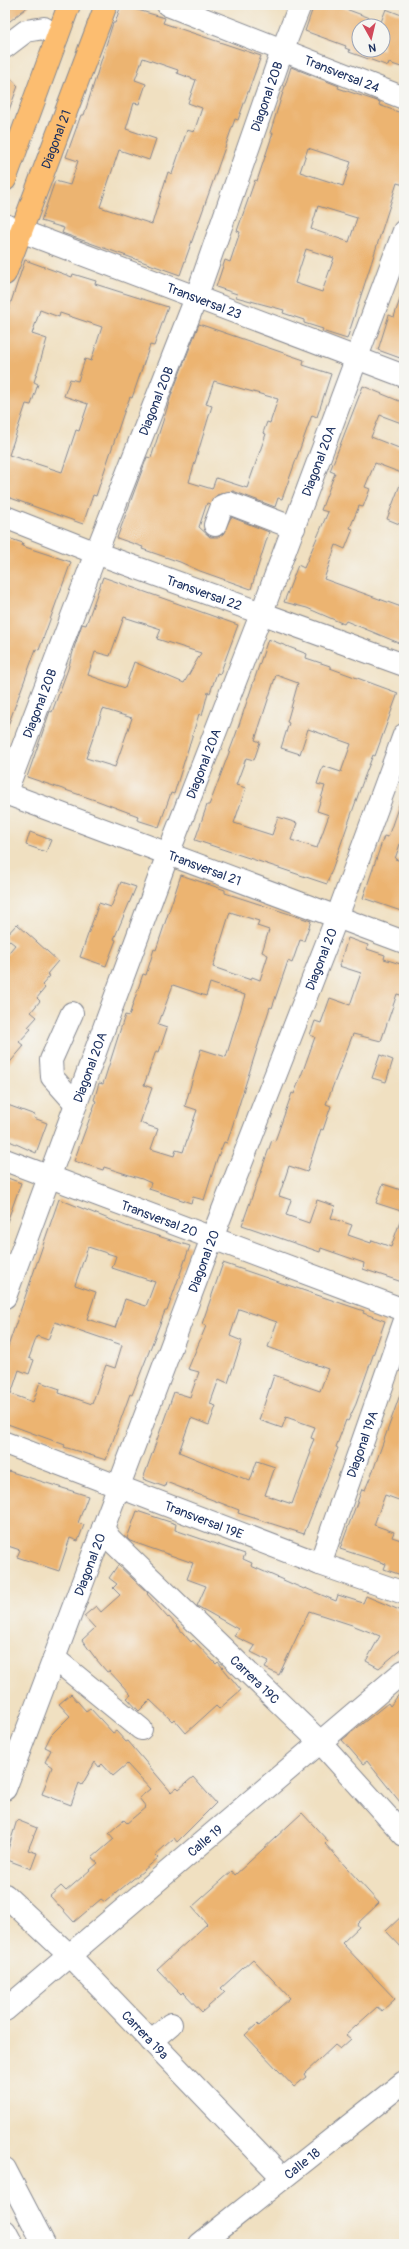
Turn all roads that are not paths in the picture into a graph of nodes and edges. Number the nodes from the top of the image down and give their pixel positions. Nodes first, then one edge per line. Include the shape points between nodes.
1 (69, 5) edge
2 (106, 5) edge
3 (168, 5) edge
4 (300, 5) edge
5 (57, 37) junction
6 (5, 47) edge
7 (282, 51) junction
8 (404, 98) edge
9 (5, 180) edge
10 (13, 229) edge
11 (404, 231) edge
12 (5, 274) edge
13 (196, 298) junction
14 (358, 359) junction
15 (404, 376) edge
16 (5, 517) edge
17 (215, 525) dead end
18 (294, 528) junction
19 (96, 553) junction
20 (262, 612) junction
21 (404, 665) edge
22 (404, 734) edge
23 (5, 794) edge
24 (168, 854) junction
25 (336, 917) junction
26 (404, 942) edge
27 (72, 1013) dead end
28 (76, 1104) junction
29 (5, 1160) edge
30 (49, 1177) junction
31 (212, 1238) junction
32 (5, 1297) edge
33 (404, 1310) edge
34 (404, 1323) edge
35 (5, 1443) edge
36 (119, 1486) junction
37 (103, 1528) junction
38 (320, 1564) junction
39 (404, 1593) edge
40 (54, 1658) junction
41 (404, 1670) edge
42 (141, 1729) dead end
43 (321, 1743) junction
44 (5, 1789) edge
45 (404, 1835) edge
46 (5, 1895) edge
47 (68, 1954) junction
48 (5, 2010) edge
49 (171, 2024) dead end
50 (151, 2041) junction
51 (404, 2082) edge
52 (5, 2169) edge
53 (282, 2177) junction
54 (5, 2231) edge
55 (203, 2243) edge
56 (12, 2244) edge
57 (44, 2244) edge

1 - 5 highway
2 - 10 highway, Diagonal 21
3 - 7 street, Transversal 24
4 - 7 street, Diagonal 20B
5 - 6 street via 44,28 26,31
5 - 9 highway
7 - 8 street, Transversal 24
7 - 13 street, Diagonal 20B
10 - 12 highway, Diagonal 21
10 - 13 street, Transversal 23
11 - 14 street, Diagonal 20A
13 - 14 street, Transversal 23
13 - 19 street, Diagonal 20B
14 - 15 street, Transversal 23
14 - 18 street, Diagonal 20A
16 - 19 street, Transversal 22
17 - 18 street via 222,506 229,504
18 - 20 street, Diagonal 20A
19 - 20 street, Transversal 22
19 - 23 street, Diagonal 20B
20 - 21 street, Transversal 22
20 - 24 street, Diagonal 20A
22 - 25 street, Diagonal 20
23 - 24 street, Transversal 21
24 - 25 street, Transversal 21
24 - 28 street, Diagonal 20A
25 - 26 street, Transversal 21
25 - 31 street, Diagonal 20
27 - 28 street via 51,1060 52,1077
28 - 30 street, Diagonal 20A
29 - 30 street, Transversal 20
30 - 31 street, Transversal 20
30 - 32 street, Diagonal 20A
31 - 33 street, Transversal 20
31 - 36 street, Diagonal 20
34 - 38 street, Diagonal 19A
35 - 36 street, Transversal 19E
36 - 37 street, Diagonal 20
36 - 38 street, Transversal 19E
37 - 40 street, Diagonal 20
37 - 43 street, Carrera 19C via 110,1539
38 - 39 street, Transversal 19E
40 - 42 street
40 - 44 street, Diagonal 20
41 - 43 street, Calle 19
43 - 45 street, Carrera 19C
43 - 47 street, Calle 19
46 - 47 street, Carrera 19a
47 - 48 street, Calle 19
47 - 50 street, Carrera 19a
49 - 50 street
50 - 53 street, Carrera 19a
51 - 53 street, Calle 18
52 - 57 street
53 - 55 street, Calle 18
54 - 56 street

